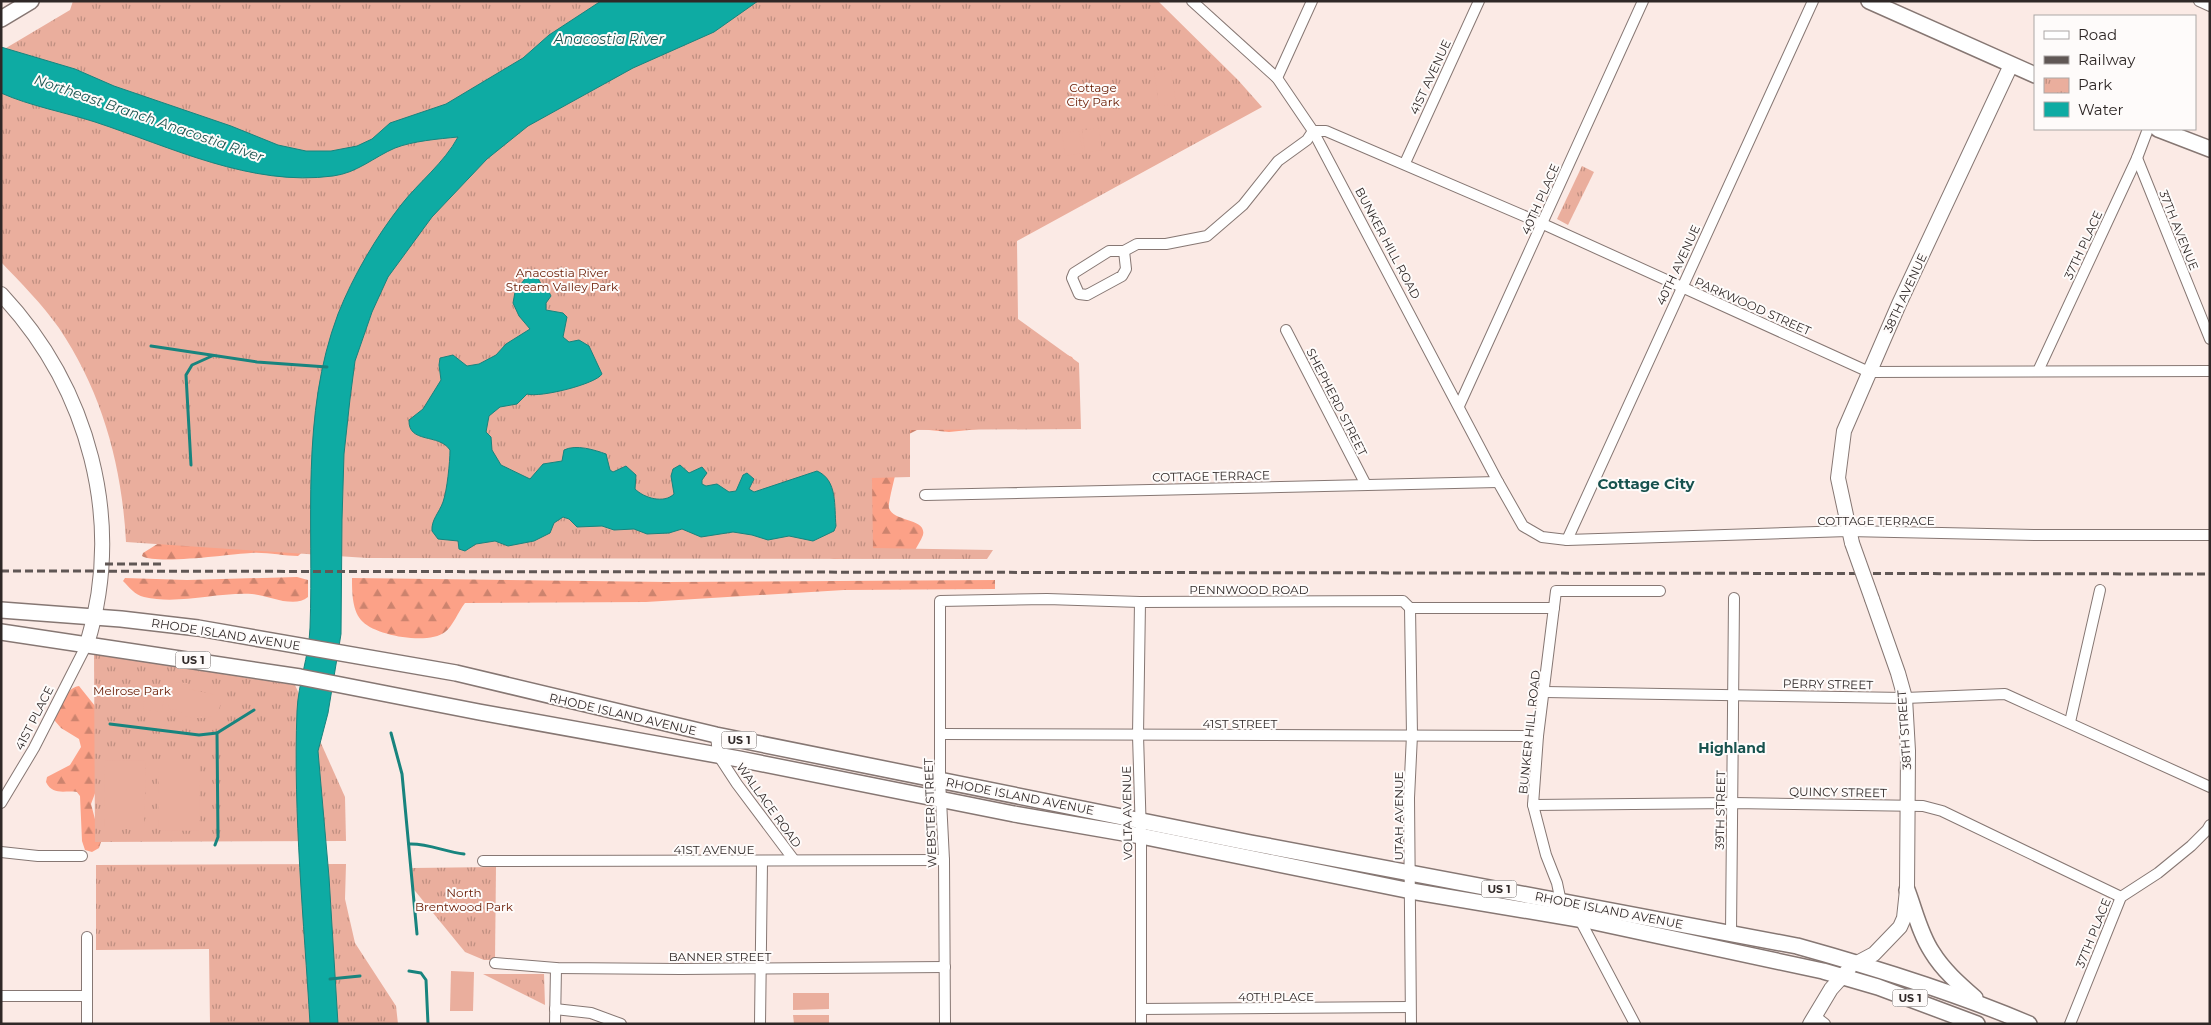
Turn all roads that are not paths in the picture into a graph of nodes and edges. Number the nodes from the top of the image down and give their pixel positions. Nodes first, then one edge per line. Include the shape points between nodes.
1 (31, 1) edge
2 (1192, 1) edge
3 (1312, 1) edge
4 (1479, 1) edge
5 (1643, 1) edge
6 (1813, 1) edge
7 (1869, 1) edge
8 (2199, 1) edge
9 (2210, 6) edge
10 (3, 18) edge
11 (2011, 65) junction
12 (2034, 76) edge
13 (1277, 78) junction
14 (2148, 130) edge
15 (2161, 130) edge
16 (1314, 132) junction
17 (2210, 149) edge
18 (2137, 158) junction
19 (1405, 163) junction
20 (1543, 224) junction
21 (1124, 251) junction
22 (1681, 287) junction
23 (1, 294) edge
24 (1286, 330) dead end
25 (2210, 339) edge
26 (2038, 371) junction
27 (2210, 371) edge
28 (1869, 372) junction
29 (1460, 406) junction
30 (1498, 482) junction
31 (1366, 485) junction
32 (925, 495) dead end
33 (2210, 535) edge
34 (1542, 537) joint
35 (1850, 537) junction
36 (1568, 540) junction
37 (2100, 590) dead end
38 (1660, 591) dead end
39 (1734, 598) dead end
40 (940, 601) joint
41 (1140, 602) junction
42 (1410, 608) junction
43 (1554, 608) junction
44 (1, 610) edge
45 (95, 617) junction
46 (1, 632) edge
47 (87, 644) junction
48 (1545, 692) junction
49 (1734, 694) junction
50 (1904, 698) junction
51 (2070, 722) junction
52 (942, 734) junction
53 (716, 735) junction
54 (1138, 735) junction
55 (1412, 735) junction
56 (1538, 736) junction
57 (718, 755) junction
58 (940, 780) junction
59 (2210, 786) edge
60 (943, 799) junction
61 (1, 802) edge
62 (1733, 804) junction
63 (1533, 805) junction
64 (1907, 805) junction
65 (1140, 820) junction
66 (2209, 828) edge
67 (1141, 836) junction
68 (1, 852) edge
69 (82, 856) dead end
70 (794, 860) junction
71 (944, 860) junction
72 (483, 861) dead end
73 (762, 862) junction
74 (1410, 873) junction
75 (1907, 890) junction
76 (1410, 891) junction
77 (2121, 897) junction
78 (1561, 902) junction
79 (1580, 920) junction
80 (1731, 934) junction
81 (87, 937) dead end
82 (495, 963) dead end
83 (1857, 963) junction
84 (945, 967) junction
85 (556, 968) junction
86 (761, 969) junction
87 (1841, 976) junction
88 (1, 996) edge
89 (87, 996) junction
90 (1979, 1003) junction
91 (1410, 1007) junction
92 (555, 1009) junction
93 (1141, 1009) junction
94 (1816, 1021) edge
95 (86, 1024) edge
96 (555, 1024) edge
97 (621, 1024) edge
98 (760, 1024) edge
99 (945, 1024) edge
100 (1141, 1024) edge
101 (1411, 1024) edge
102 (1635, 1024) edge
103 (1977, 1024) edge
104 (2029, 1024) edge
105 (2070, 1024) edge

1 - 10 main road
2 - 13 street, BUNKER HILL ROAD
3 - 13 street
4 - 19 street, 41ST AVENUE
5 - 20 street, 40TH PLACE
6 - 22 street, 40TH AVENUE
7 - 11 main road
8 - 9 street
11 - 12 main road
11 - 28 main road, 38TH AVENUE
13 - 16 street, BUNKER HILL ROAD
14 - 18 street, 37TH PLACE
15 - 17 main road
16 - 19 street, PARKWOOD STREET via 1326,131
16 - 21 street via 1278,161 1243,205 1207,236 1166,244 1137,244
16 - 29 street, BUNKER HILL ROAD
18 - 25 street, 37TH AVENUE
18 - 26 street, 37TH PLACE
19 - 20 street, PARKWOOD STREET
20 - 22 street, PARKWOOD STREET
20 - 29 street, 40TH PLACE
21 - 21 street via 1109,252 1074,273 1072,278 1079,294 1087,295 1122,276 1126,269
22 - 28 street, PARKWOOD STREET
22 - 36 street, 40TH AVENUE
23 - 45 main road via 29,326 58,372 77,412 91,456 103,536
24 - 31 street, SHEPHERD STREET
26 - 27 street, PARKWOOD STREET
26 - 28 street, PARKWOOD STREET
28 - 35 main road, 38TH AVENUE via 1844,431 1840,452 1838,478
29 - 30 street, BUNKER HILL ROAD
30 - 31 street, COTTAGE TERRACE
30 - 34 street, BUNKER HILL ROAD via 1523,526
31 - 32 street, COTTAGE TERRACE
33 - 35 street, COTTAGE TERRACE
34 - 36 street, COTTAGE TERRACE
35 - 36 street, COTTAGE TERRACE
35 - 50 main road, 38TH STREET, bridge
37 - 51 street
38 - 43 street, BUNKER HILL ROAD via 1556,591
39 - 49 street, 39TH STREET
40 - 41 street, PENNWOOD ROAD via 1048,598
40 - 52 street, WEBSTER STREET
41 - 42 street, PENNWOOD ROAD via 1403,601
41 - 54 street, VOLTA AVENUE
42 - 43 street, PENNWOOD ROAD
42 - 55 street, UTAH AVENUE
43 - 48 street, BUNKER HILL ROAD
44 - 45 main road, RHODE ISLAND AVENUE / US 1
45 - 47 main road
45 - 53 main road, RHODE ISLAND AVENUE / US 1 via 198,628 456,674
46 - 47 main road, RHODE ISLAND AVENUE / US 1
47 - 57 main road, RHODE ISLAND AVENUE / US 1 via 300,677
47 - 61 street, 41ST PLACE via 34,748
48 - 49 street, PERRY STREET
48 - 56 street, BUNKER HILL ROAD
49 - 50 street, PERRY STREET
49 - 62 street, 39TH STREET
50 - 51 street, PERRY STREET via 2005,694
50 - 64 main road, 38TH STREET via 1908,751
51 - 59 street, PERRY STREET
52 - 54 street, 41ST STREET
52 - 58 street, WEBSTER STREET
53 - 57 street, WALLACE ROAD
53 - 58 main road, RHODE ISLAND AVENUE / US 1
54 - 55 street, 41ST STREET
54 - 65 street, VOLTA AVENUE
55 - 56 street, 41ST STREET
55 - 74 street, UTAH AVENUE
56 - 63 street, BUNKER HILL ROAD
57 - 60 main road, RHODE ISLAND AVENUE / US 1
57 - 70 street, WALLACE ROAD
58 - 60 street, WEBSTER STREET
58 - 65 main road, RHODE ISLAND AVENUE / US 1
60 - 67 main road, RHODE ISLAND AVENUE / US 1
60 - 71 street, WEBSTER STREET
62 - 63 street, QUINCY STREET
62 - 64 street, QUINCY STREET
62 - 80 street, 39TH STREET
63 - 78 street, BUNKER HILL ROAD
64 - 75 main road, 38TH STREET
64 - 77 street, QUINCY STREET via 1942,810
65 - 67 street, VOLTA AVENUE
65 - 74 main road, RHODE ISLAND AVENUE / US 1
66 - 77 street, 37TH PLACE via 2158,873
67 - 76 main road, RHODE ISLAND AVENUE / US 1
67 - 93 street, VOLTA AVENUE
68 - 69 street
70 - 71 street, 41ST AVENUE
70 - 73 street, 41ST AVENUE
71 - 84 street, WEBSTER STREET
72 - 73 street, 41ST AVENUE
73 - 86 street
74 - 76 street, UTAH AVENUE
74 - 78 main road, RHODE ISLAND AVENUE / US 1
75 - 83 main road, 38TH STREET via 1900,927 1874,954
75 - 90 main road via 1932,953
76 - 79 main road, RHODE ISLAND AVENUE / US 1
76 - 91 street, UTAH AVENUE
77 - 105 street, 37TH PLACE
78 - 80 main road, RHODE ISLAND AVENUE / US 1
79 - 87 main road, RHODE ISLAND AVENUE / US 1
79 - 102 street
80 - 83 main road, RHODE ISLAND AVENUE / US 1 via 1797,946
81 - 89 street
82 - 85 street, BANNER STREET
83 - 87 main road, 38TH STREET
83 - 90 main road, RHODE ISLAND AVENUE / US 1
84 - 86 street, BANNER STREET
84 - 99 street, WEBSTER STREET
85 - 86 street, BANNER STREET
85 - 92 street
86 - 98 street
87 - 94 main road, 38TH STREET
87 - 103 main road, RHODE ISLAND AVENUE / US 1
88 - 89 street
89 - 95 street
90 - 104 main road, RHODE ISLAND AVENUE / US 1
91 - 93 street, 40TH PLACE
91 - 101 street, UTAH AVENUE
92 - 96 street
92 - 97 street via 591,1012
93 - 100 street, VOLTA AVENUE

